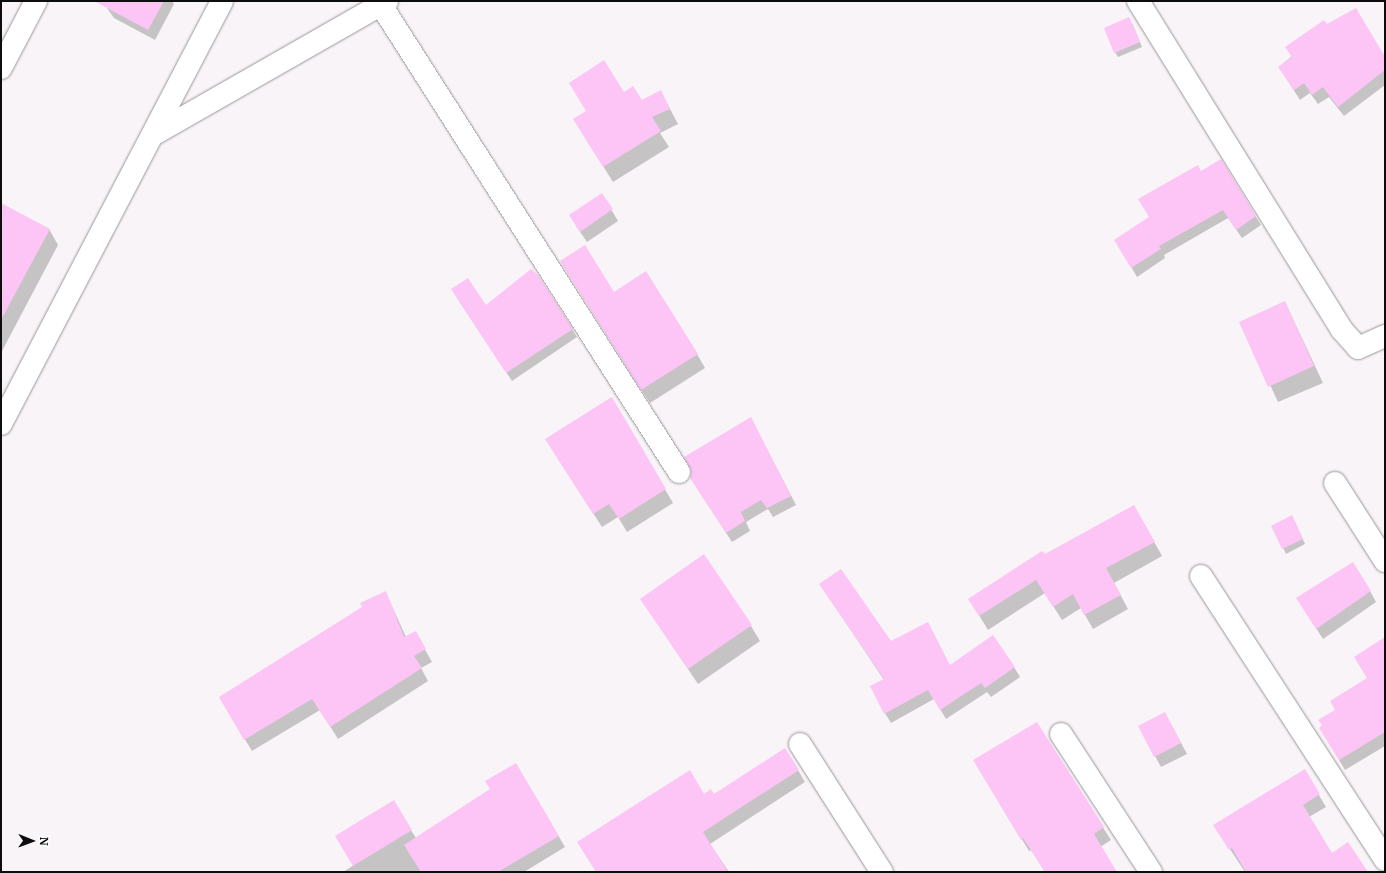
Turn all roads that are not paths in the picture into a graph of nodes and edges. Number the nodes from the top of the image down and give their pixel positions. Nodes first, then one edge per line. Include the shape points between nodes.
1 (36, 1) edge
2 (222, 1) edge
3 (1138, 1) edge
4 (384, 3) edge
5 (1, 68) edge
6 (156, 133) junction
7 (1385, 336) edge
8 (1, 424) edge
9 (680, 472) dead end
10 (1335, 483) dead end
11 (1385, 561) edge
12 (1201, 576) dead end
13 (1061, 734) dead end
14 (800, 744) dead end
15 (1385, 858) edge
16 (882, 872) edge
17 (1151, 872) edge

1 - 5 street
2 - 6 street
3 - 7 street via 1342,330 1358,348
4 - 6 street
4 - 9 street
6 - 8 street
10 - 11 street
12 - 15 street
13 - 17 street
14 - 16 street

